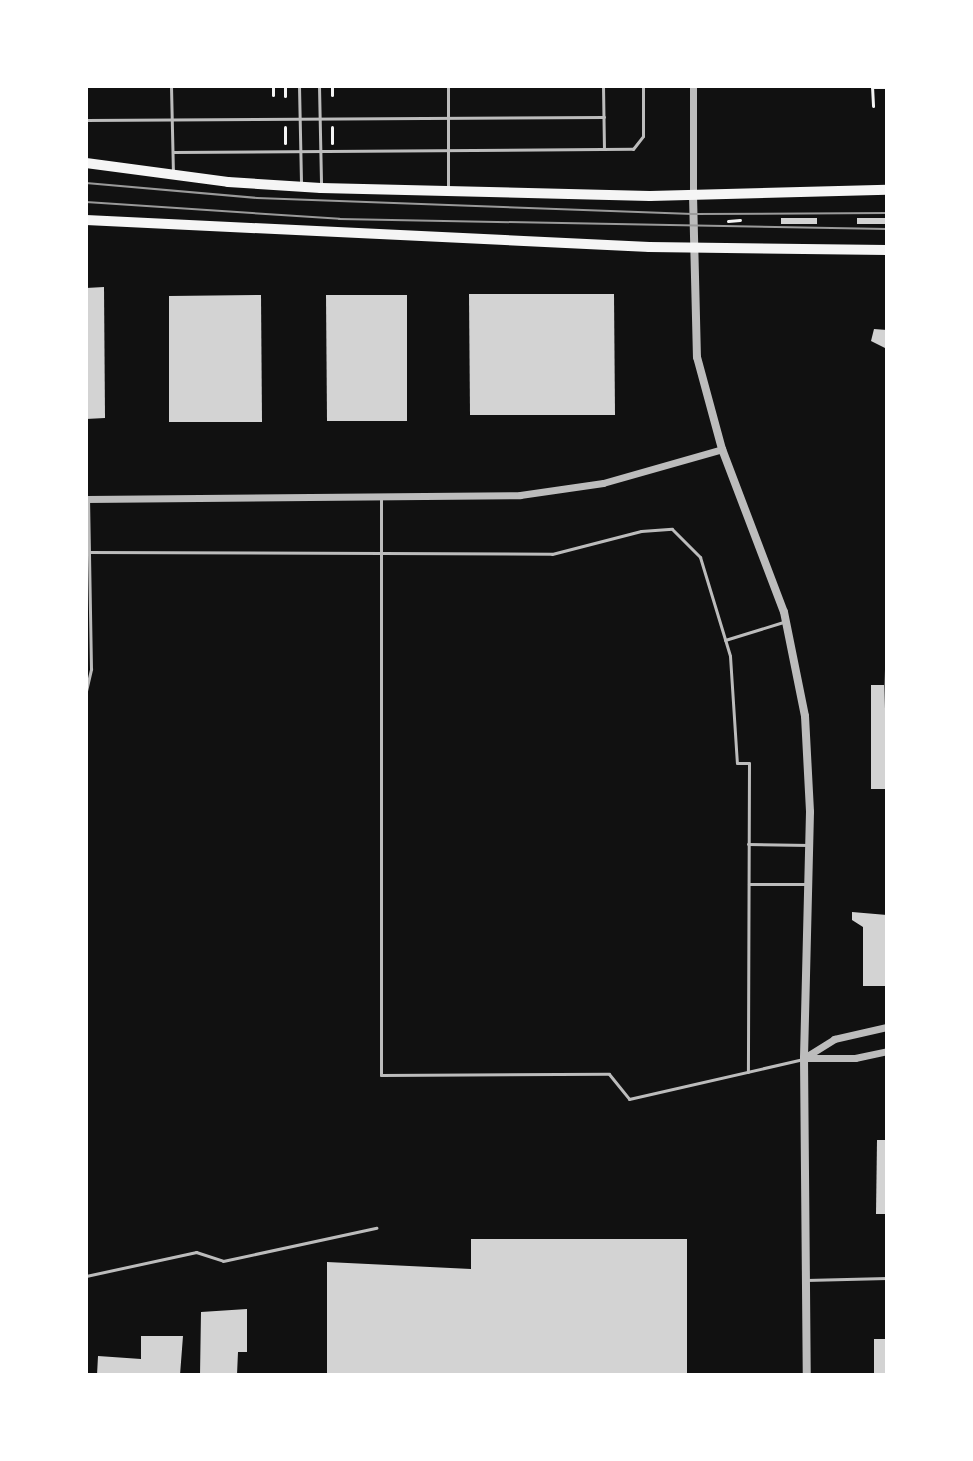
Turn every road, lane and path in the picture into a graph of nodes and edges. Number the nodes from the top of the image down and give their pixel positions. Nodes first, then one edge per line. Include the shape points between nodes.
1 (171, 86) edge
2 (273, 86) edge
3 (285, 86) edge
4 (299, 86) edge
5 (319, 86) edge
6 (332, 86) edge
7 (448, 86) edge
8 (603, 86) edge
9 (643, 86) edge
10 (693, 86) edge
11 (872, 86) edge
12 (887, 87) edge
13 (273, 95) dead end
14 (332, 95) dead end
15 (285, 96) dead end
16 (873, 106) dead end
17 (604, 117) junction
18 (448, 119) junction
19 (86, 120) edge
20 (300, 120) junction
21 (320, 120) junction
22 (172, 121) junction
23 (285, 125) dead end
24 (332, 125) dead end
25 (285, 143) dead end
26 (332, 143) dead end
27 (448, 149) junction
28 (604, 149) junction
29 (300, 150) junction
30 (320, 150) junction
31 (173, 152) junction
32 (86, 163) edge
33 (173, 175) junction
34 (301, 187) junction
35 (321, 188) junction
36 (448, 189) junction
37 (887, 190) edge
38 (693, 195) junction
39 (86, 220) edge
40 (740, 220) dead end
41 (728, 221) dead end
42 (693, 248) junction
43 (887, 250) edge
44 (722, 449) junction
45 (381, 498) junction
46 (87, 499) edge
47 (88, 552) edge
48 (381, 553) junction
49 (786, 621) junction
50 (725, 640) junction
51 (86, 691) edge
52 (748, 844) junction
53 (809, 845) junction
54 (749, 884) junction
55 (808, 884) junction
56 (887, 1027) edge
57 (887, 1051) edge
58 (804, 1058) junction
59 (748, 1072) junction
60 (376, 1228) dead end
61 (86, 1276) edge
62 (887, 1278) edge
63 (806, 1280) junction
64 (807, 1375) edge

1 - 22 lane
2 - 13 path
3 - 15 path
4 - 20 lane
5 - 21 lane
6 - 14 path
7 - 18 lane
8 - 17 lane
9 - 28 lane via 642,142 633,149
10 - 38 street
11 - 12 path
11 - 16 path
17 - 18 lane
17 - 28 lane
18 - 21 lane
18 - 27 lane
19 - 22 lane
20 - 21 lane
20 - 22 lane
20 - 29 lane
21 - 30 lane
22 - 31 lane
23 - 25 path
24 - 26 path
27 - 28 lane
27 - 30 lane
27 - 36 lane
29 - 30 lane
29 - 31 lane
29 - 34 lane
30 - 35 lane
31 - 33 lane
32 - 33 main road
33 - 34 main road
34 - 35 main road
35 - 36 main road
36 - 38 main road
37 - 38 main road
38 - 42 street
39 - 42 main road
40 - 41 path
42 - 43 main road
42 - 44 street via 697,357
44 - 45 street via 594,485 520,495
44 - 49 street
45 - 46 street
45 - 48 lane
46 - 47 lane
47 - 48 lane
47 - 51 lane via 91,669
48 - 50 lane via 552,554 641,531 672,529 700,557
48 - 59 lane via 381,1075 609,1074 629,1099
49 - 50 lane
49 - 53 street via 805,716
50 - 52 lane via 737,763 749,763
52 - 53 lane
52 - 54 lane
53 - 55 street
54 - 55 lane
54 - 59 lane
55 - 58 street
56 - 58 street via 834,1039
57 - 58 street via 855,1058
58 - 59 lane
58 - 63 street
60 - 61 lane via 223,1261 196,1252
62 - 63 lane
63 - 64 street

